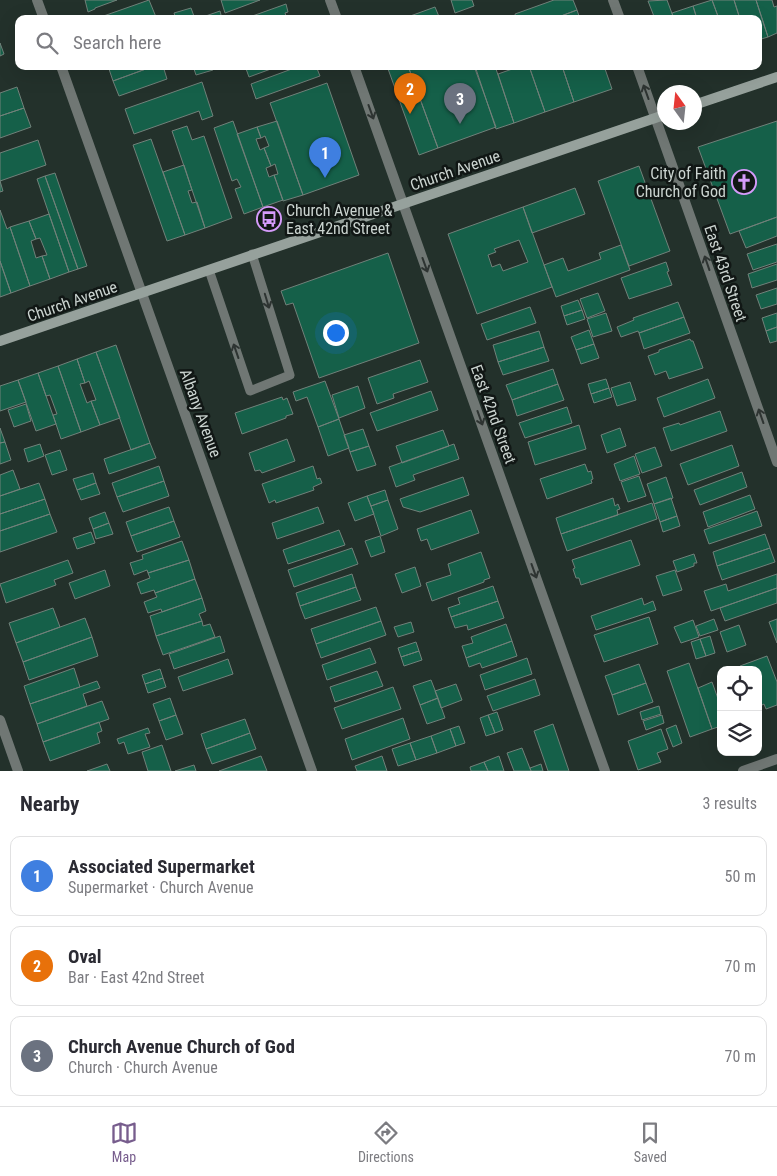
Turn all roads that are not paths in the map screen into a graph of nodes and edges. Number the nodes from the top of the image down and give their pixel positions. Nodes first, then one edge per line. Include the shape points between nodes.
1 (37, 0) edge
2 (330, 0) edge
3 (613, 0) edge
4 (43, 15) edge
5 (336, 15) edge
6 (619, 15) edge
7 (62, 70) edge
8 (355, 70) edge
9 (639, 70) edge
10 (777, 77) edge
11 (702, 102) edge
12 (657, 110) edge
13 (657, 118) edge
14 (664, 130) edge
15 (403, 203) junction
16 (252, 254) junction
17 (209, 270) junction
18 (142, 292) junction
19 (0, 341) edge
20 (777, 462) edge
21 (0, 720) edge
22 (777, 759) edge
23 (18, 771) edge
24 (312, 771) edge
25 (605, 771) edge
26 (743, 771) edge

1 - 4 street
2 - 5 street
3 - 6 street
7 - 18 street, Albany Avenue
8 -> 15 street, East 42nd Street
12 -> 9 street, East 43rd Street
10 - 11 main road
13 - 15 main road, Church Avenue
20 -> 14 street, East 43rd Street
15 - 16 main road, Church Avenue
15 -> 25 street, East 42nd Street
16 - 17 main road, Church Avenue
16 -> 17 lane via 290,375 250,391
17 - 18 main road, Church Avenue
18 - 19 main road, Church Avenue
18 - 24 street, Albany Avenue
21 - 23 street
22 - 26 street

